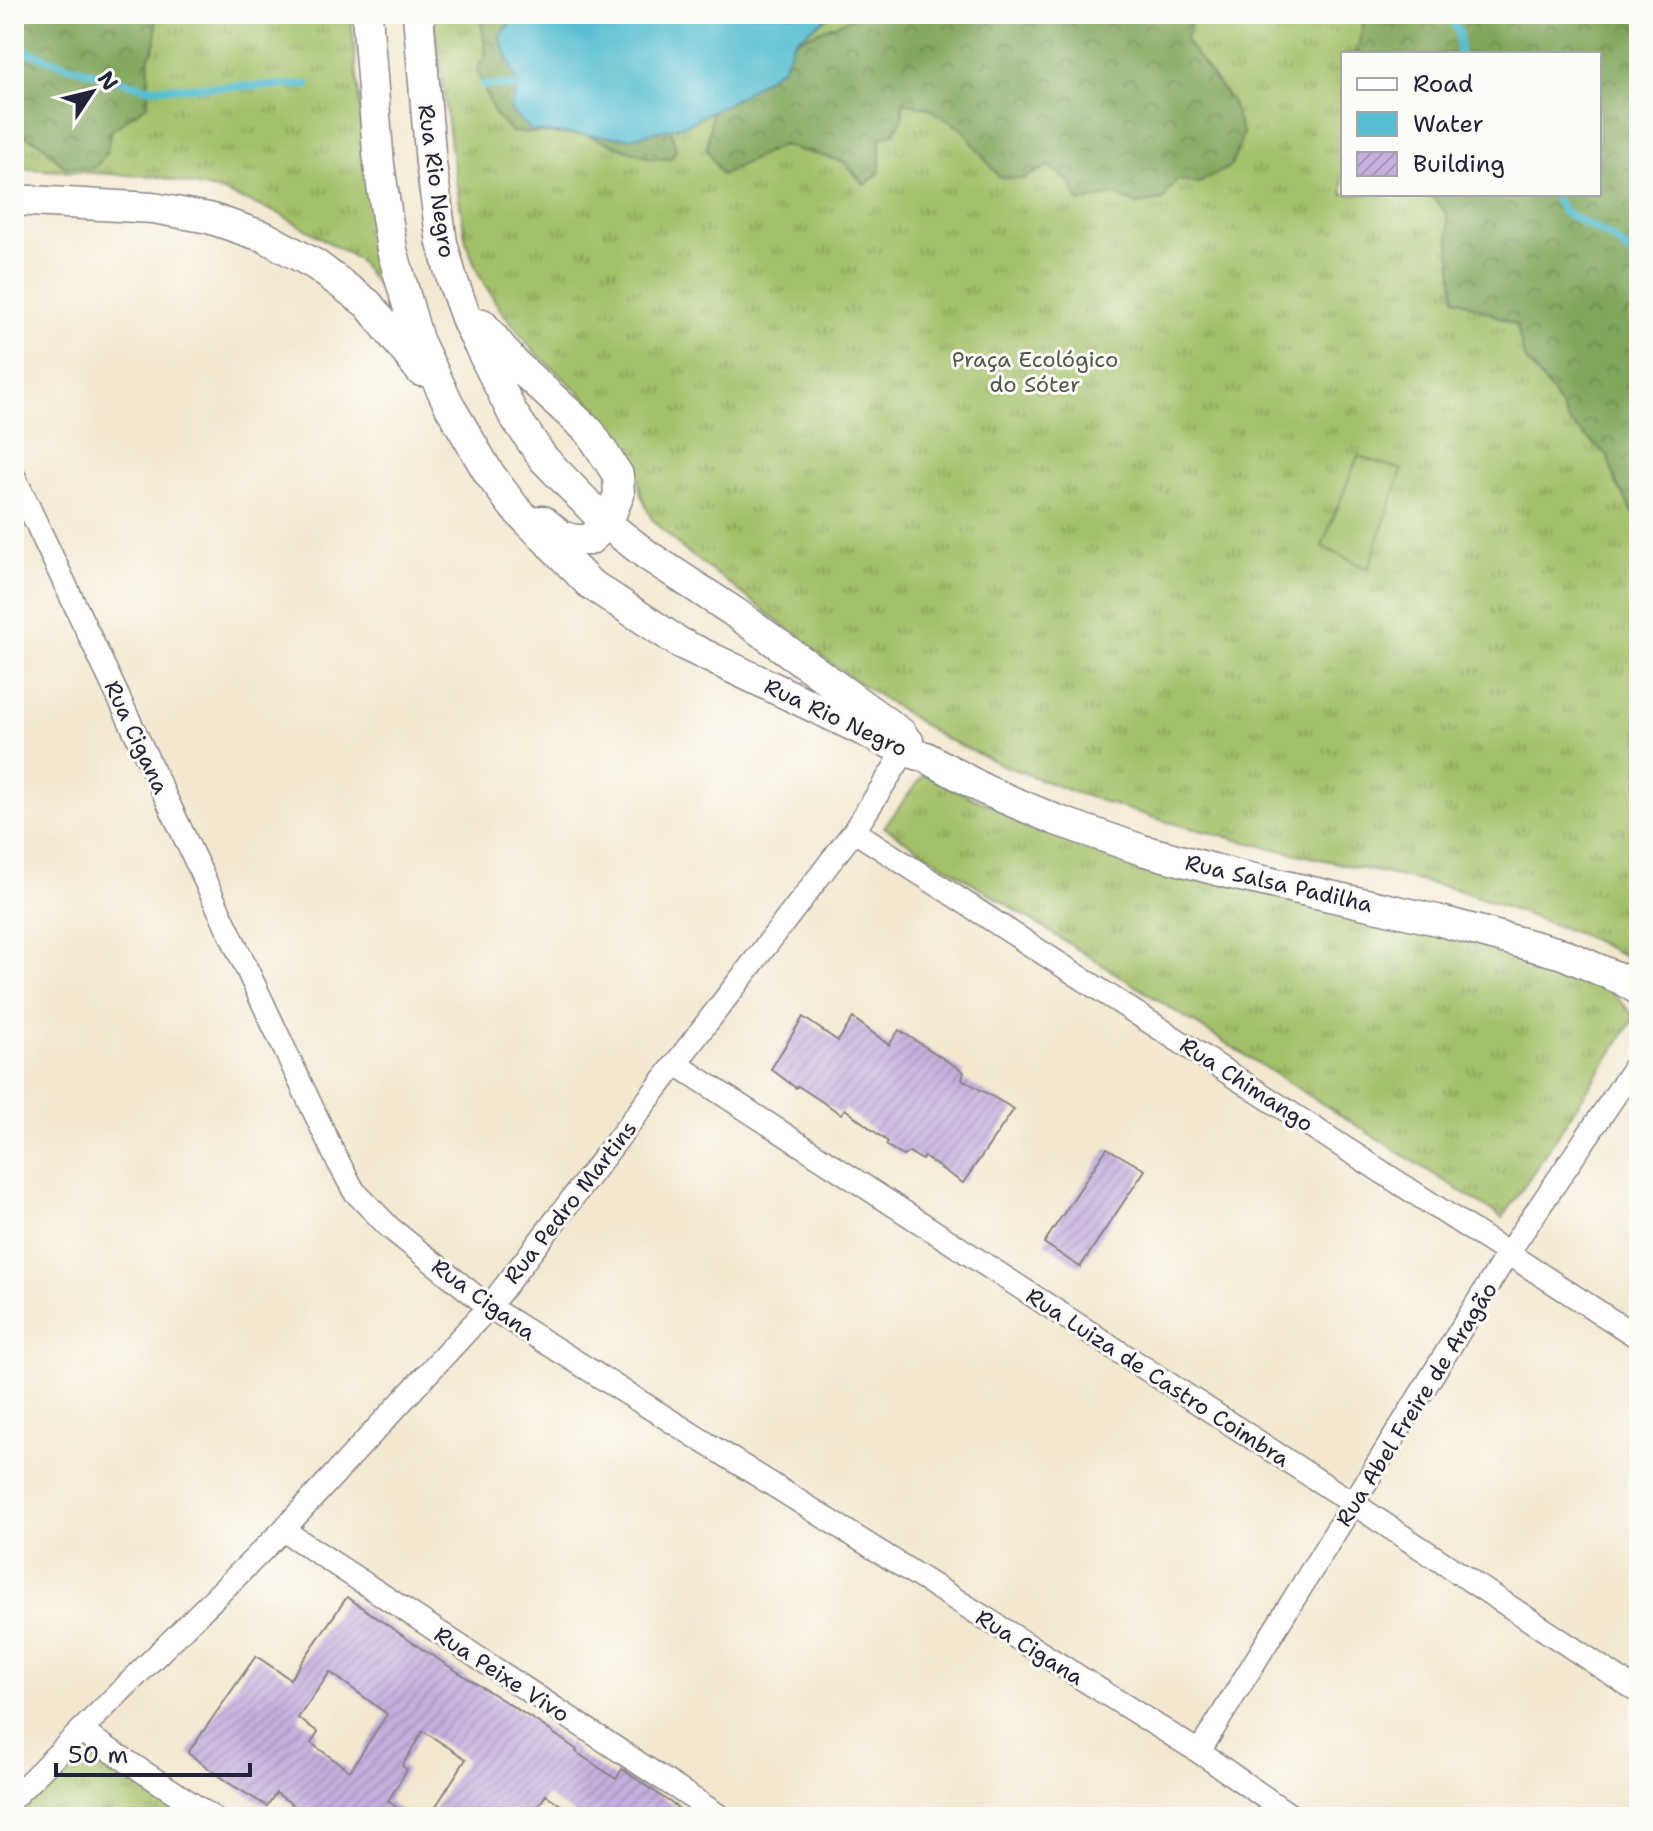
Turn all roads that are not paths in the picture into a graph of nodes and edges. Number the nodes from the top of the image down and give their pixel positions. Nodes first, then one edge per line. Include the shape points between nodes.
1 (367, 14) edge
2 (418, 14) edge
3 (14, 200) edge
4 (452, 279) junction
5 (450, 407) junction
6 (488, 472) junction
7 (14, 476) edge
8 (607, 524) junction
9 (915, 750) junction
10 (854, 831) junction
11 (1639, 990) edge
12 (1639, 1060) edge
13 (676, 1064) junction
14 (1508, 1253) junction
15 (489, 1307) junction
16 (1639, 1338) edge
17 (1354, 1504) junction
18 (283, 1530) junction
19 (1639, 1692) edge
20 (81, 1731) junction
21 (1199, 1752) junction
22 (14, 1797) edge
23 (212, 1817) edge
24 (721, 1817) edge
25 (1293, 1817) edge

1 - 5 main road, Rua Rio Negro via 392,250 418,340
2 - 4 main road, Rua Rio Negro via 431,163
3 - 5 main road via 153,208 209,218 265,237 316,265 368,304
4 - 8 main road, Rua Rio Negro via 513,414 543,458
4 - 8 main road via 514,363 590,432 618,475 619,494
5 - 6 main road, Rua Rio Negro
6 - 8 main road via 561,536 589,540
6 - 9 main road, Rua Rio Negro via 514,507 589,583 680,643
7 - 15 street, Rua Cigana via 354,1191 390,1228
8 - 9 main road, Rua Rio Negro via 734,612
9 - 10 street, Rua Pedro Martins
9 - 11 main road, Rua Salsa Padilha via 985,790 1142,850 1563,954
10 - 13 street, Rua Pedro Martins
10 - 14 street, Rua Chimango
12 - 14 street, Rua Abel Freire de Aragão
13 - 15 street, Rua Pedro Martins
13 - 17 street, Rua Luiza de Castro Coimbra
14 - 16 street, Rua Chimango
14 - 17 street, Rua Abel Freire de Aragão
15 - 18 street, Rua Pedro Martins
15 - 21 street, Rua Cigana
17 - 19 street, Rua Luiza de Castro Coimbra
17 - 21 street, Rua Abel Freire de Aragão
18 - 20 street, Rua Pedro Martins
18 - 24 street, Rua Peixe Vivo
20 - 22 street, Rua Pedro Martins
20 - 23 street
21 - 25 street, Rua Cigana

